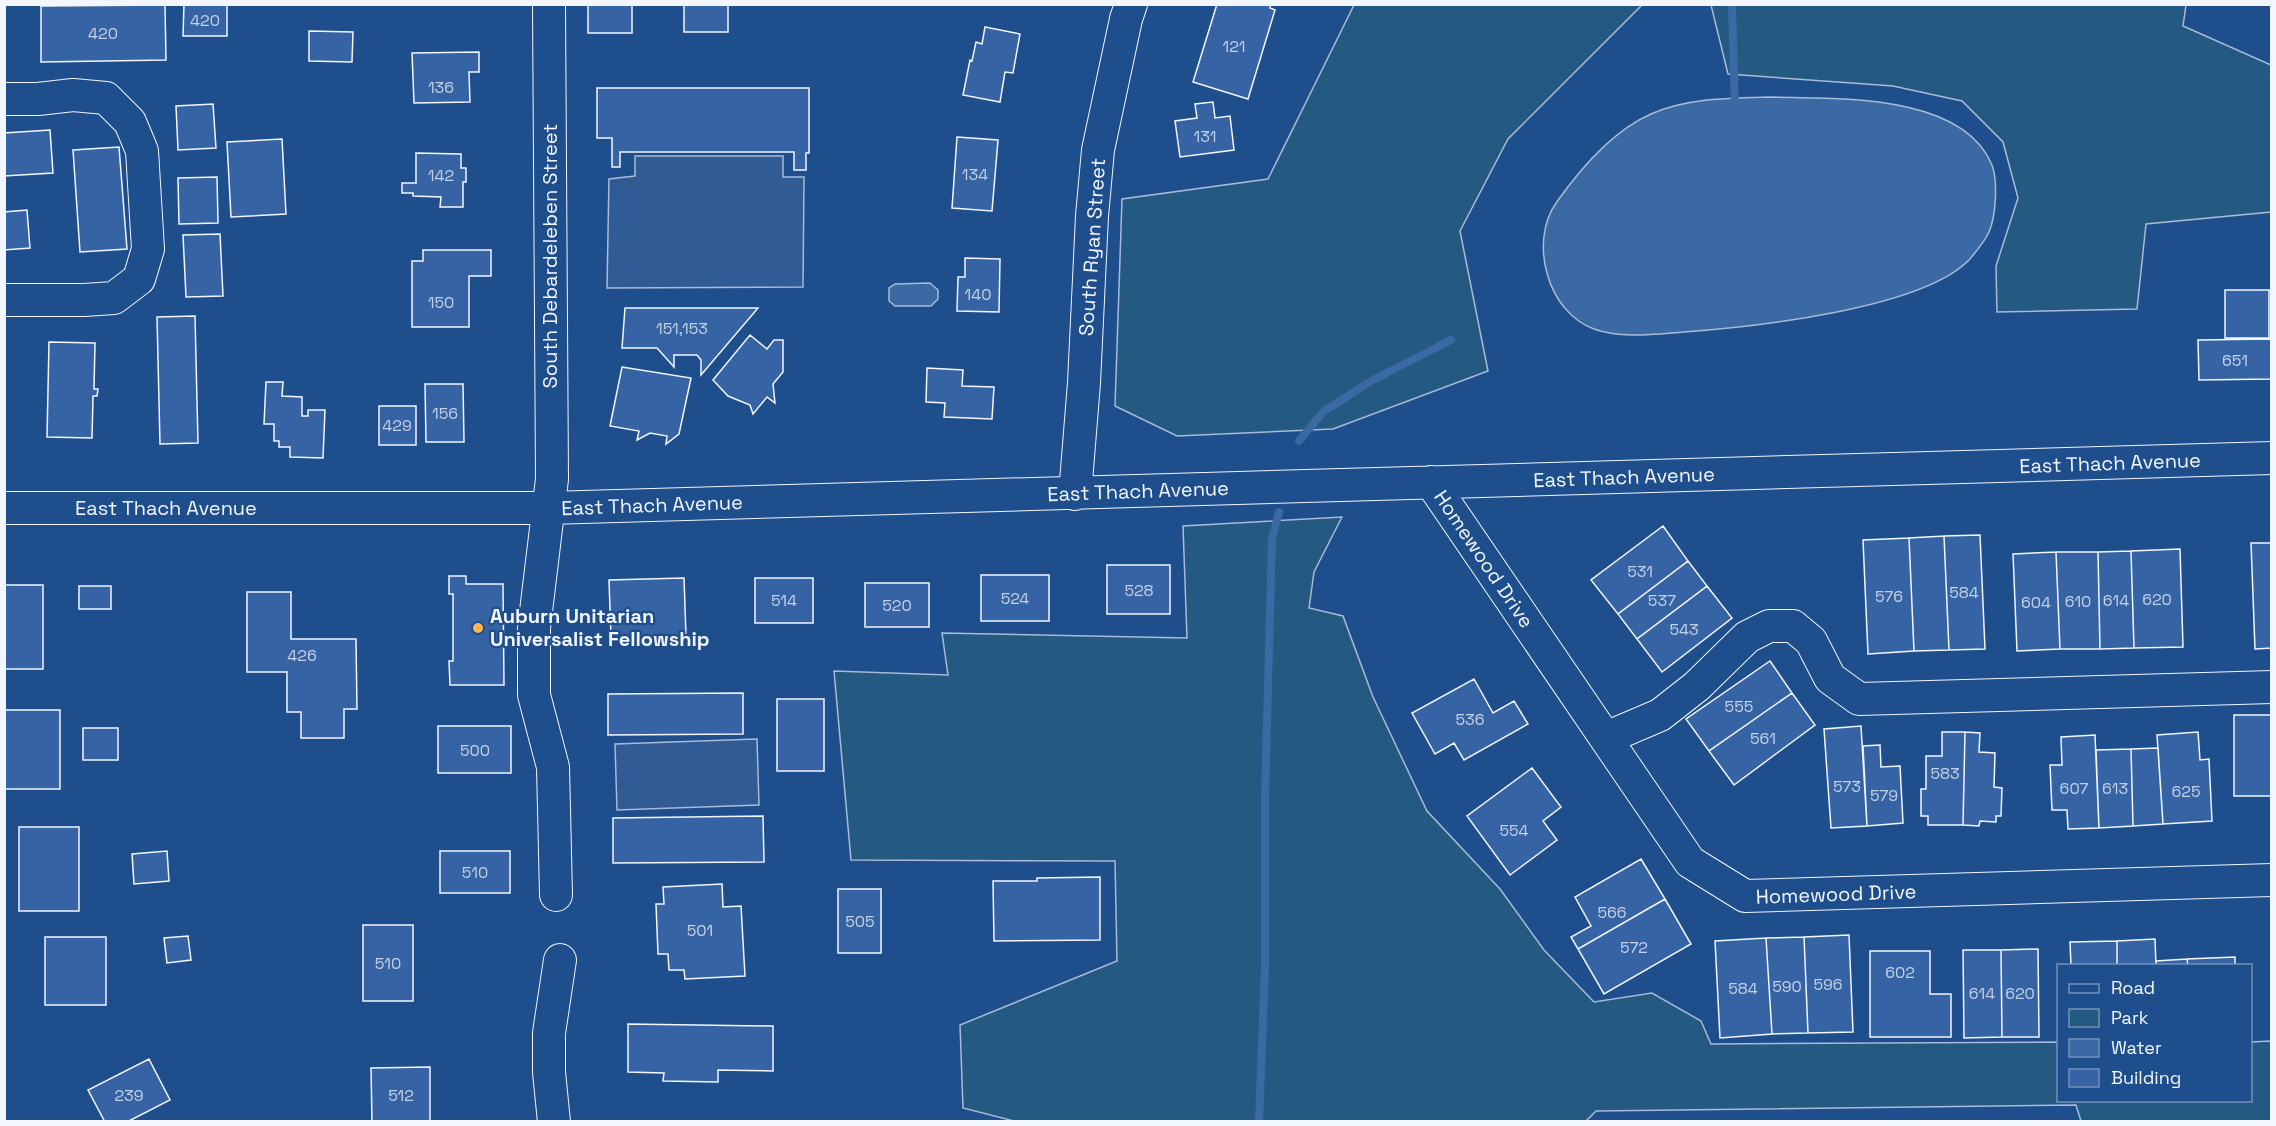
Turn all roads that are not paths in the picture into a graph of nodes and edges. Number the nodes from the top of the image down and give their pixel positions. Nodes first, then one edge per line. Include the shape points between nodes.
1 (549, 4) edge
2 (1131, 4) edge
3 (4, 99) edge
4 (4, 300) edge
5 (2271, 458) edge
6 (1431, 482) junction
7 (1075, 494) junction
8 (4, 508) edge
9 (548, 508) junction
10 (2271, 687) edge
11 (1606, 738) junction
12 (2271, 880) edge
13 (556, 895) dead end
14 (560, 960) dead end
15 (554, 1122) edge

1 - 9 street, South Debardeleben Street via 552,479
2 - 7 street, South Ryan Street via 1098,150
3 - 4 street via 73,95 106,98 130,122 142,151 148,249 139,279 114,298
5 - 6 street, East Thach Avenue
6 - 7 street, East Thach Avenue
6 - 11 street, Homewood Drive
7 - 9 street, East Thach Avenue
8 - 9 street, East Thach Avenue
9 - 13 street, South Debardeleben Street via 534,628 534,695 553,767
10 - 11 street via 1859,699 1830,678 1811,641 1793,626 1769,626 1747,637 1697,686 1660,714
11 - 12 street, Homewood Drive via 1690,861 1744,896
14 - 15 street via 549,1033

